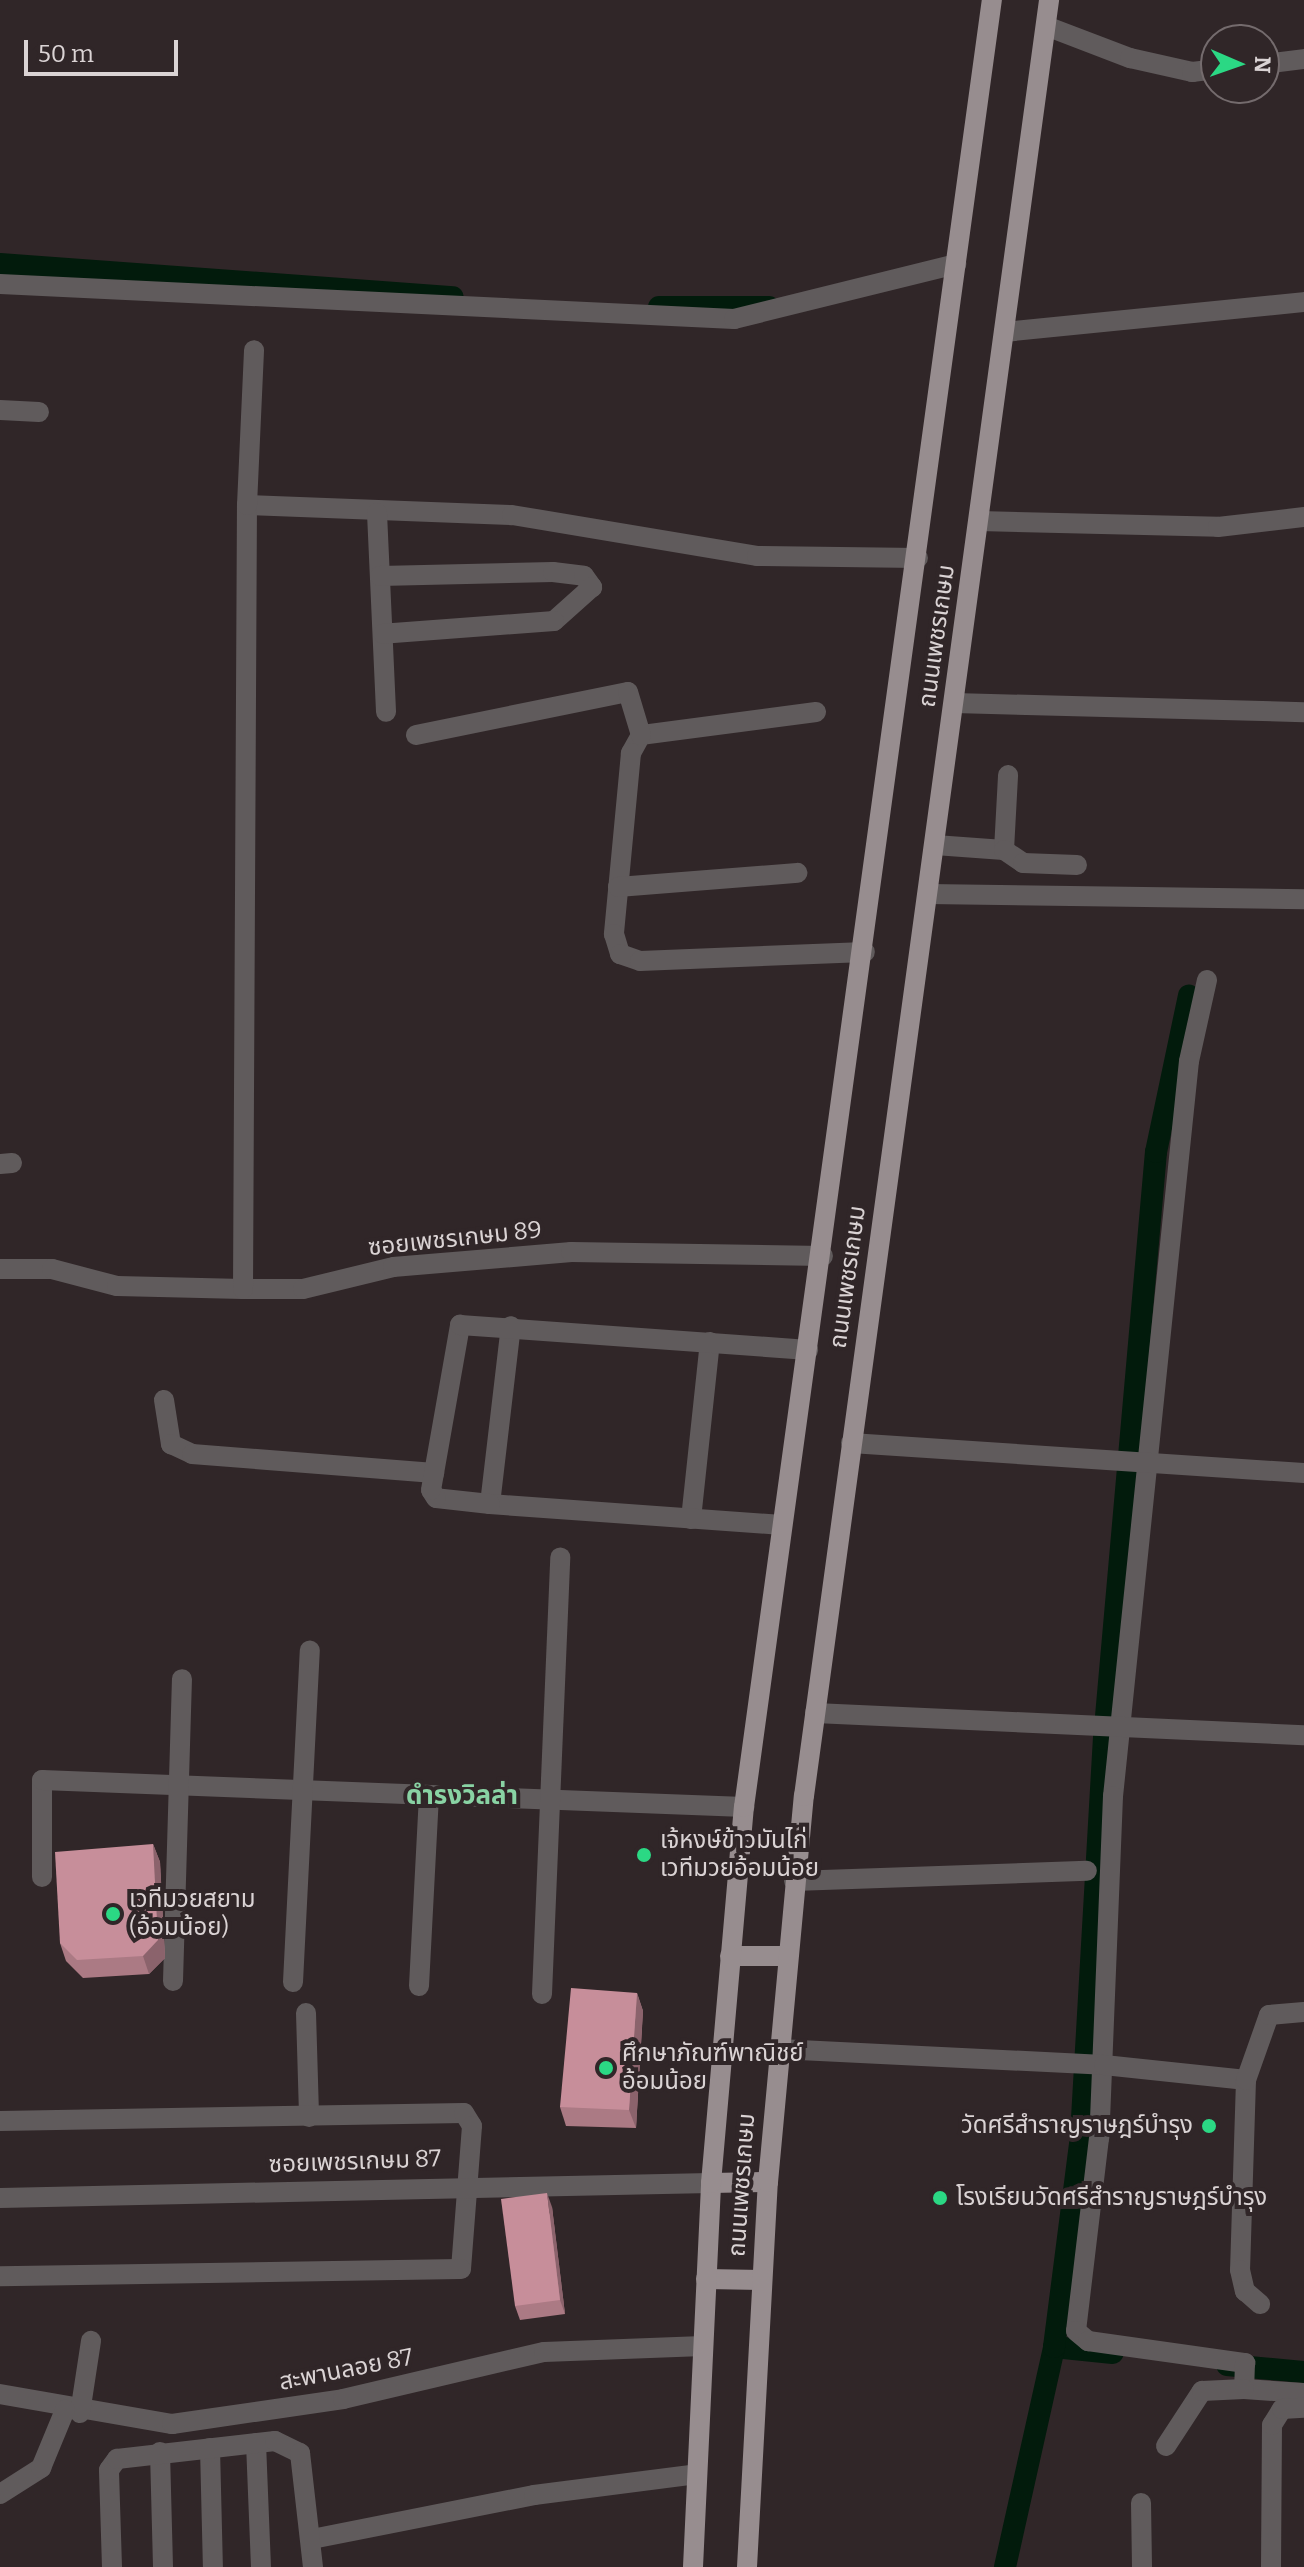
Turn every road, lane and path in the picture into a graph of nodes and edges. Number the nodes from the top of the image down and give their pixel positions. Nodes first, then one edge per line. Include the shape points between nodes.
1 (992, 0) edge
2 (1049, 0) edge
3 (1046, 26) junction
4 (1304, 59) edge
5 (1280, 62) edge
6 (1200, 71) edge
7 (956, 264) junction
8 (0, 284) edge
9 (1304, 302) edge
10 (1004, 332) junction
11 (254, 350) dead end
12 (0, 410) edge
13 (39, 412) dead end
14 (247, 505) junction
15 (377, 513) junction
16 (1304, 517) edge
17 (979, 521) junction
18 (918, 558) junction
19 (380, 576) junction
20 (383, 634) junction
21 (954, 703) junction
22 (386, 712) dead end
23 (816, 712) dead end
24 (1304, 712) edge
25 (416, 735) dead end
26 (641, 735) junction
27 (1008, 775) dead end
28 (935, 845) junction
29 (1004, 850) junction
30 (1077, 865) dead end
31 (797, 873) dead end
32 (618, 887) junction
33 (928, 894) junction
34 (1304, 899) edge
35 (865, 952) junction
36 (1207, 980) dead end
37 (823, 1256) junction
38 (0, 1269) edge
39 (243, 1289) junction
40 (511, 1326) junction
41 (710, 1342) junction
42 (808, 1350) junction
43 (164, 1400) dead end
44 (851, 1443) junction
45 (1146, 1463) junction
46 (434, 1473) junction
47 (1304, 1473) edge
48 (490, 1504) junction
49 (691, 1519) junction
50 (782, 1525) junction
51 (560, 1557) dead end
52 (310, 1650) dead end
53 (182, 1679) dead end
54 (815, 1713) junction
55 (1112, 1725) junction
56 (1304, 1735) edge
57 (178, 1785) junction
58 (301, 1790) junction
59 (429, 1795) junction
60 (549, 1799) junction
61 (744, 1807) junction
62 (1087, 1871) dead end
63 (42, 1877) dead end
64 (794, 1881) junction
65 (730, 1956) junction
66 (787, 1956) junction
67 (173, 1981) dead end
68 (293, 1982) dead end
69 (419, 1986) dead end
70 (542, 1994) dead end
71 (1304, 2012) edge
72 (306, 2013) dead end
73 (779, 2049) junction
74 (1100, 2065) junction
75 (1246, 2080) junction
76 (309, 2117) junction
77 (0, 2121) edge
78 (768, 2182) junction
79 (711, 2183) junction
80 (467, 2185) junction
81 (0, 2198) edge
82 (0, 2276) edge
83 (706, 2279) junction
84 (761, 2280) junction
85 (1260, 2304) dead end
86 (91, 2341) dead end
87 (703, 2346) junction
88 (1244, 2387) junction
89 (1304, 2393) edge
90 (0, 2394) edge
91 (1304, 2408) edge
92 (73, 2411) junction
93 (256, 2443) junction
94 (1166, 2446) dead end
95 (210, 2448) junction
96 (160, 2452) junction
97 (697, 2474) junction
98 (0, 2494) edge
99 (1141, 2503) dead end
100 (312, 2539) junction
101 (112, 2567) edge
102 (163, 2567) edge
103 (213, 2567) edge
104 (261, 2567) edge
105 (313, 2567) edge
106 (693, 2567) edge
107 (747, 2567) edge
108 (1142, 2567) edge
109 (1271, 2567) edge

1 - 7 main road, ถนนเพชรเกษม
2 - 3 main road, ถนนเพชรเกษม
3 - 6 street via 1130,58
3 - 10 main road, ถนนเพชรเกษม
4 - 5 street
7 - 8 street via 734,319
7 - 18 main road, ถนนเพชรเกษม
9 - 10 street
10 - 17 main road, ถนนเพชรเกษม
11 - 14 street
12 - 13 street
14 - 15 street
14 - 39 street
15 - 18 street via 512,515 757,556
15 - 19 street
16 - 17 street via 1218,527
17 - 21 main road, ถนนเพชรเกษม
18 - 35 main road, ถนนเพชรเกษม
19 - 20 street
19 - 20 street via 553,572 584,576 592,587 554,621
20 - 22 street
21 - 24 street
21 - 28 main road, ถนนเพชรเกษม
23 - 26 street
25 - 26 street via 628,692
26 - 32 street via 631,753
27 - 29 street
28 - 29 street
28 - 33 main road, ถนนเพชรเกษม
29 - 30 street via 1023,863
31 - 32 street
32 - 35 street via 620,954 640,961
33 - 34 street
33 - 44 main road, ถนนเพชรเกษม
35 - 37 main road, ถนนเพชรเกษม
36 - 45 street via 1189,1061
37 - 39 street, ซอยเพชรเกษม 89 via 571,1252 393,1267 303,1289
37 - 42 main road, ถนนเพชรเกษม
38 - 39 street, ซอยเพชรเกษม 89 via 52,1269 117,1286
40 - 41 street
40 - 46 street via 464,1324 455,1331
40 - 48 street
41 - 42 street
41 - 49 street
42 - 50 main road, ถนนเพชรเกษม
43 - 46 street via 171,1444 192,1454
44 - 45 street
44 - 54 main road, ถนนเพชรเกษม
45 - 47 street
45 - 55 street
46 - 48 street via 436,1498
48 - 49 street
49 - 50 street
50 - 61 main road, ถนนเพชรเกษม
51 - 60 street
52 - 58 street
53 - 57 street
54 - 55 street
54 - 64 main road, ถนนเพชรเกษม
55 - 56 street
55 - 74 street
57 - 58 street
57 - 63 street via 42,1780
57 - 67 street
58 - 59 street
58 - 68 street
59 - 60 street
59 - 69 street
60 - 61 street
60 - 70 street
61 - 65 main road, ถนนเพชรเกษม
62 - 64 street
64 - 66 main road, ถนนเพชรเกษม
65 - 66 main road
65 - 79 main road, ถนนเพชรเกษม
66 - 73 main road, ถนนเพชรเกษม
71 - 75 street via 1269,2015
72 - 76 street
73 - 74 street
73 - 78 main road, ถนนเพชรเกษม
74 - 75 street
74 - 88 street via 1076,2331 1088,2341 1246,2363
75 - 85 street via 1240,2270 1245,2291
76 - 77 street
76 - 80 street via 464,2113 472,2126
78 - 79 main road
78 - 84 main road, ถนนเพชรเกษม
79 - 80 street, ซอยเพชรเกษม 87
79 - 83 main road, ถนนเพชรเกษม
80 - 81 street, ซอยเพชรเกษม 87
80 - 82 street via 461,2269
83 - 84 main road
83 - 87 main road, ถนนเพชรเกษม
84 - 107 main road, ถนนเพชรเกษม
86 - 92 street
87 - 92 street, สะพานลอย 87 via 544,2352 353,2397 172,2424
87 - 97 main road, ถนนเพชรเกษม
88 - 89 street
88 - 94 street via 1202,2391
90 - 92 street, สะพานลอย 87
91 - 109 street via 1282,2409 1272,2425
92 - 98 street via 41,2468
93 - 95 street
93 - 100 street via 285,2443 300,2453
93 - 104 street
95 - 96 street
95 - 103 street
96 - 101 street via 112,2463
96 - 102 street
97 - 100 street via 534,2495
97 - 106 main road, ถนนเพชรเกษม
99 - 108 street
100 - 105 street

